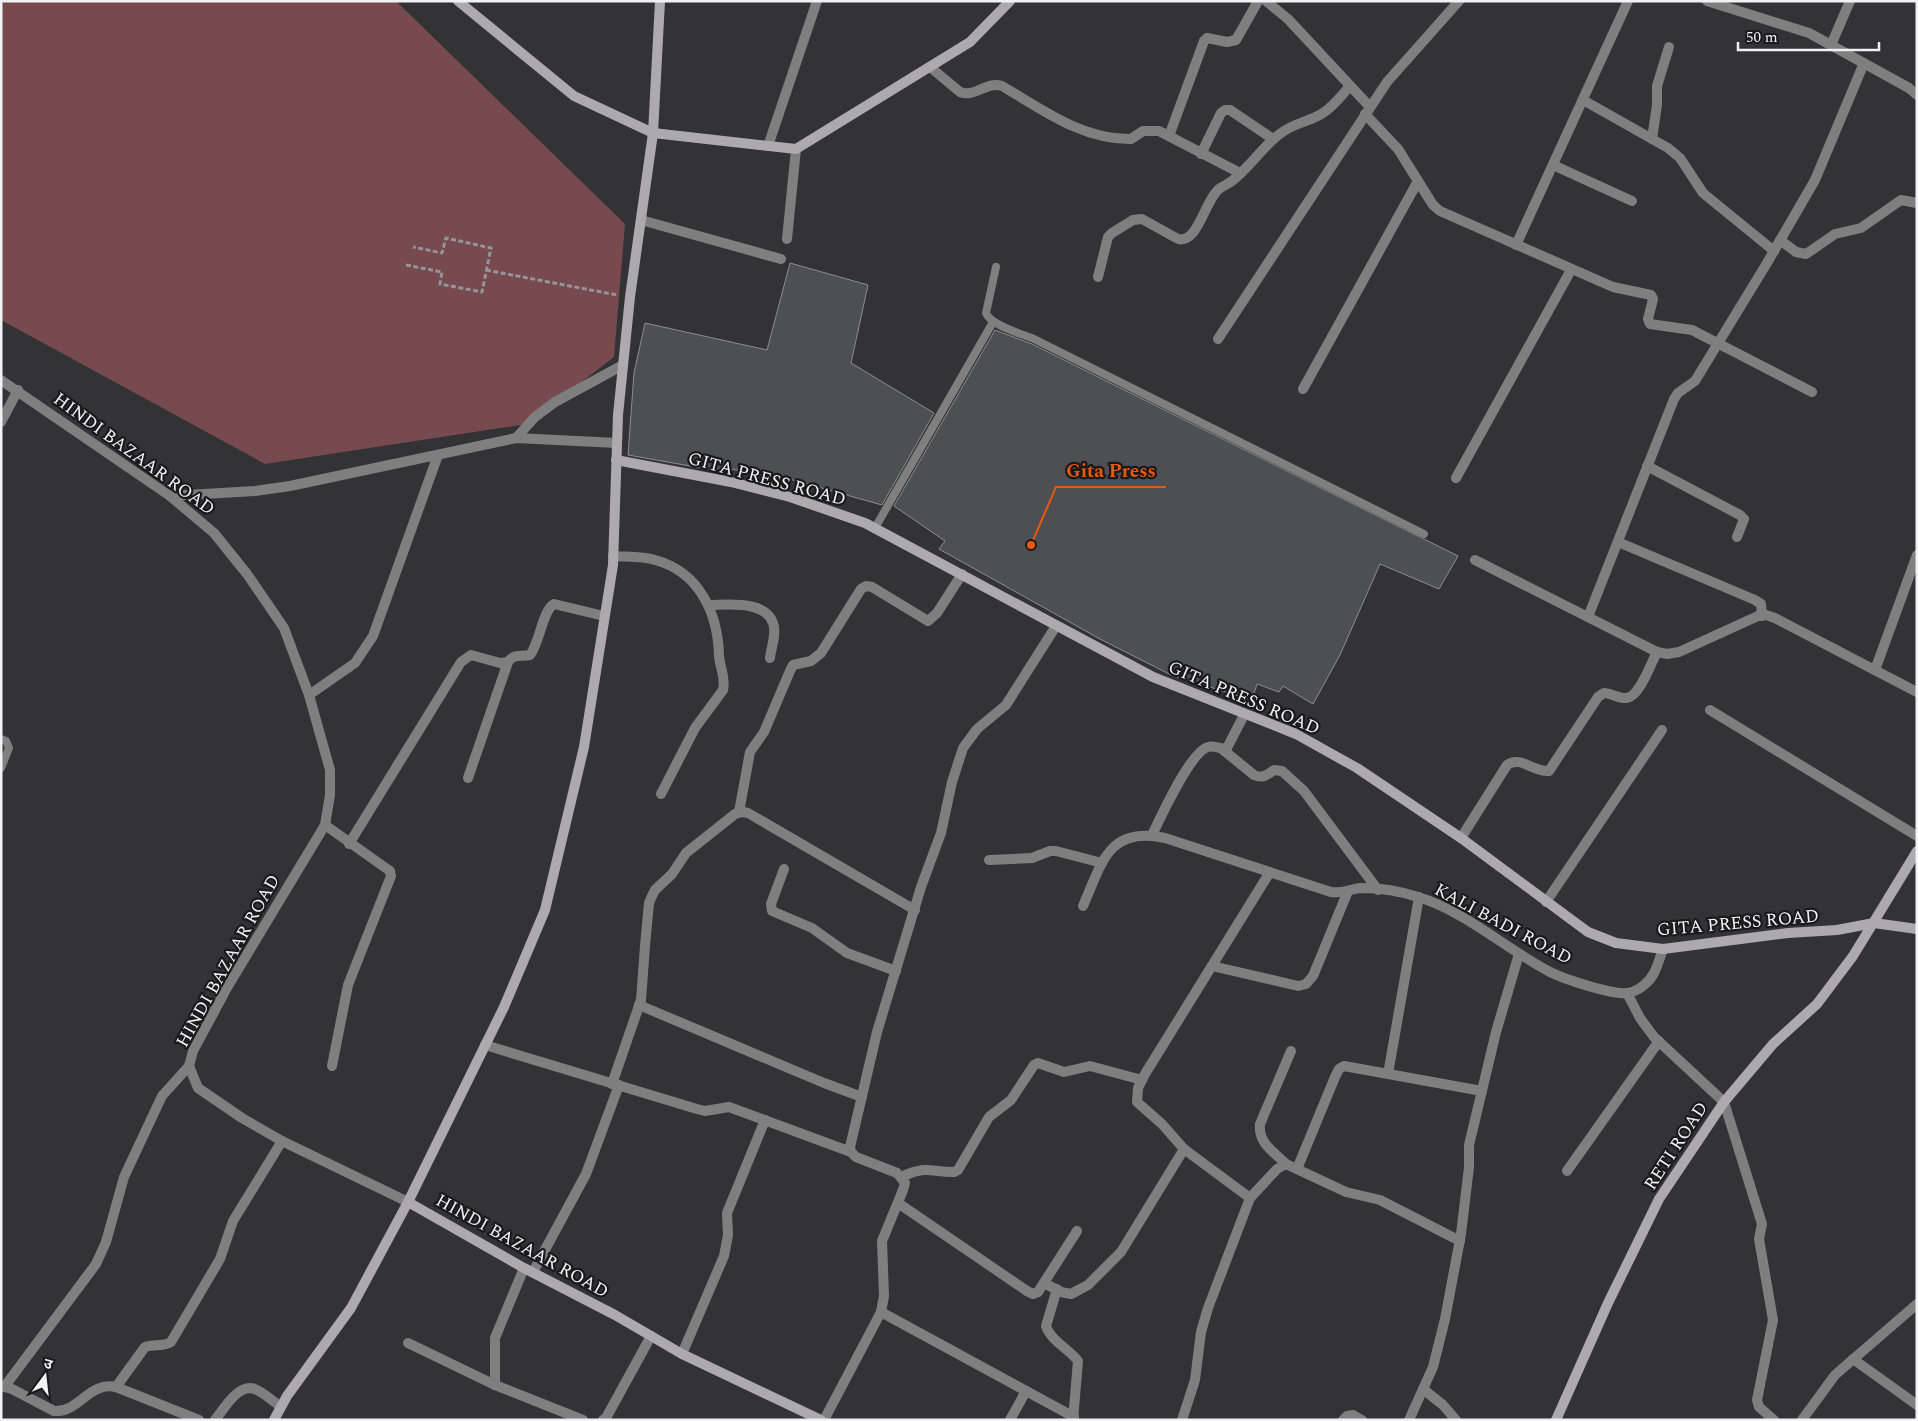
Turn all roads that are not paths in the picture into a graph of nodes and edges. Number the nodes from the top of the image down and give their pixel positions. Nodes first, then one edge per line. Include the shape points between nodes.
1 (458, 1) edge
2 (660, 1) edge
3 (817, 1) edge
4 (1010, 1) edge
5 (1258, 1) edge
6 (1266, 1) edge
7 (1459, 1) edge
8 (1628, 1) edge
9 (1707, 1) edge
10 (1850, 1) edge
11 (1831, 45) junction
12 (1669, 47) dead end
13 (1864, 63) junction
14 (930, 67) junction
15 (1350, 86) junction
16 (1917, 95) edge
17 (1583, 100) junction
18 (1368, 110) junction
19 (653, 133) junction
20 (1169, 136) junction
21 (1273, 139) junction
22 (1652, 139) junction
23 (768, 146) junction
24 (796, 150) junction
25 (1201, 154) junction
26 (1553, 164) junction
27 (1240, 173) junction
28 (1418, 181) junction
29 (1632, 201) dead end
30 (1917, 203) edge
31 (641, 220) junction
32 (787, 238) dead end
33 (1780, 240) junction
34 (1516, 245) junction
35 (1774, 252) junction
36 (781, 258) dead end
37 (996, 267) dead end
38 (1571, 270) junction
39 (1098, 277) dead end
40 (994, 322) junction
41 (1218, 340) dead end
42 (1718, 343) junction
43 (623, 365) junction
44 (1, 380) edge
45 (1303, 389) dead end
46 (18, 390) junction
47 (1812, 392) dead end
48 (1, 422) edge
49 (516, 438) junction
50 (617, 443) junction
51 (438, 454) junction
52 (616, 460) junction
53 (1647, 466) junction
54 (1456, 478) dead end
55 (170, 496) junction
56 (875, 528) junction
57 (1424, 534) dead end
58 (1737, 537) dead end
59 (1618, 542) junction
60 (1917, 555) edge
61 (613, 556) junction
62 (1475, 560) dead end
63 (962, 574) junction
64 (709, 604) junction
65 (604, 616) junction
66 (1762, 616) junction
67 (1588, 617) junction
68 (1056, 626) junction
69 (1657, 652) junction
70 (770, 658) dead end
71 (508, 662) junction
72 (1875, 670) junction
73 (1917, 692) edge
74 (309, 695) junction
75 (1710, 710) dead end
76 (1244, 715) junction
77 (1662, 730) dead end
78 (1, 739) edge
79 (1222, 749) junction
80 (1, 768) edge
81 (468, 778) dead end
82 (661, 794) dead end
83 (739, 812) junction
84 (325, 825) junction
85 (1152, 835) junction
86 (1917, 836) edge
87 (1461, 838) junction
88 (349, 844) junction
89 (1917, 851) edge
90 (988, 860) dead end
91 (1102, 863) junction
92 (784, 869) dead end
93 (1270, 872) junction
94 (1378, 890) junction
95 (1348, 891) junction
96 (1419, 897) junction
97 (1546, 902) junction
98 (1083, 906) dead end
99 (915, 910) junction
100 (1874, 922) junction
101 (1917, 929) edge
102 (1663, 949) junction
103 (1519, 954) junction
104 (1212, 966) junction
105 (896, 971) junction
106 (1627, 993) junction
107 (639, 1005) junction
108 (1659, 1041) junction
109 (485, 1044) junction
110 (1290, 1051) dead end
111 (189, 1066) junction
112 (332, 1066) dead end
113 (1388, 1074) junction
114 (1142, 1080) junction
115 (616, 1084) junction
116 (1482, 1091) junction
117 (862, 1097) junction
118 (1724, 1102) junction
119 (765, 1120) junction
120 (282, 1141) junction
121 (1184, 1149) junction
122 (851, 1152) junction
123 (1286, 1164) junction
124 (1297, 1169) junction
125 (1567, 1170) dead end
126 (901, 1177) junction
127 (1250, 1198) junction
128 (408, 1202) junction
129 (898, 1203) junction
130 (1077, 1232) dead end
131 (1460, 1241) junction
132 (528, 1270) junction
133 (1044, 1283) junction
134 (1056, 1289) junction
135 (1917, 1304) edge
136 (881, 1312) junction
137 (651, 1336) junction
138 (408, 1344) dead end
139 (682, 1354) junction
140 (1853, 1360) junction
141 (495, 1385) junction
142 (3, 1386) edge
143 (116, 1387) junction
144 (1423, 1389) junction
145 (1026, 1391) junction
146 (1917, 1404) edge
147 (281, 1407) junction
148 (1074, 1418) edge
149 (199, 1420) edge
150 (214, 1420) edge
151 (274, 1420) edge
152 (583, 1420) edge
153 (604, 1420) edge
154 (822, 1420) edge
155 (1010, 1420) edge
156 (1182, 1420) edge
157 (1343, 1420) edge
158 (1362, 1420) edge
159 (1409, 1420) edge
160 (1456, 1420) edge
161 (1556, 1420) edge
162 (1774, 1420) edge
163 (1802, 1420) edge

1 - 19 street via 574,96
2 - 19 street
3 - 23 street
4 - 14 street via 970,42
5 - 20 street via 1236,40 1227,42 1207,38 1204,41
6 - 15 street via 1288,19
7 - 18 street via 1387,82
8 - 17 street
9 - 11 street via 1809,33
10 - 11 street
11 - 13 street
12 - 22 street via 1657,86
13 - 16 street
13 - 33 street via 1826,158
14 - 20 street via 960,92 969,95 990,85 1002,86 1088,133 1131,140 1150,130
14 - 24 street
15 - 18 street
15 - 21 street via 1325,112 1297,122
17 - 22 street
17 - 26 street
18 - 28 street via 1398,148
18 - 41 street
19 - 23 street
19 - 31 street
20 - 25 street
21 - 25 street via 1230,110 1225,110
21 - 27 street
22 - 35 street via 1680,158 1703,192
23 - 24 street
24 - 32 street
25 - 27 street
26 - 29 street
26 - 34 street
27 - 39 street via 1214,194 1188,239 1178,239 1142,219 1133,220 1112,233 1106,243
28 - 34 street via 1440,211
28 - 45 street
30 - 33 street via 1901,200 1861,228 1835,234 1806,254 1796,252
31 - 36 street
31 - 43 street
33 - 35 street
34 - 38 street
35 - 42 street
37 - 40 lane via 986,313 987,318
38 - 42 street via 1618,289 1651,295 1650,324 1692,330
38 - 54 street
40 - 56 lane
40 - 57 lane
42 - 47 street
42 - 53 street via 1695,381 1674,399
43 - 49 street via 555,402 535,417
43 - 50 street
44 - 46 street, HINDI BAZAAR ROAD
46 - 48 street
46 - 55 street, HINDI BAZAAR ROAD
49 - 50 street
49 - 51 street
50 - 52 street
51 - 55 street via 290,486
51 - 74 street via 373,636 355,663
52 - 56 street, GITA PRESS ROAD via 732,482 832,510
52 - 61 street
53 - 58 street via 1740,515 1744,519
53 - 59 street
55 - 74 street, HINDI BAZAAR ROAD via 214,533 247,574 284,628
56 - 63 street, GITA PRESS ROAD
59 - 66 street via 1756,600 1761,604
59 - 67 street
60 - 72 street
61 - 64 street via 665,564 686,576
61 - 65 street
62 - 67 street
63 - 68 street, GITA PRESS ROAD
63 - 83 street via 928,621 872,587 861,589 821,653 811,661 793,665 764,732 750,752
64 - 70 street via 754,607 770,616 774,624
64 - 82 street via 719,638 725,683 698,723
65 - 71 street via 558,604 550,606 535,650 530,655 512,657
65 - 109 street via 584,747 545,910 504,1008
66 - 69 street via 1679,652
66 - 72 street via 1775,618
67 - 69 street
68 - 76 street, GITA PRESS ROAD via 1152,677
68 - 99 street via 1006,705 977,729 963,748 941,833
69 - 87 street via 1637,693 1630,698 1604,693 1598,697 1549,771 1543,772 1520,762 1507,766
71 - 81 street
71 - 88 street via 471,655 461,662
72 - 73 street
74 - 84 street, HINDI BAZAAR ROAD via 330,770
75 - 86 street
76 - 79 street via 1229,745
76 - 87 street, GITA PRESS ROAD via 1296,734 1357,768
77 - 97 street
78 - 80 lane via 9,748
79 - 85 street via 1214,746 1205,748 1190,764
79 - 94 street via 1259,777 1274,770 1282,771 1304,791
83 - 99 street via 748,813
83 - 107 street via 686,853 652,896
84 - 88 street
84 - 111 street, HINDI BAZAAR ROAD via 228,986 193,1051
85 - 91 street via 1133,836 1117,843
85 - 93 street, KALI BADI ROAD
87 - 97 street, GITA PRESS ROAD
88 - 112 street via 390,872 391,876 348,985
89 - 100 street, RETI ROAD
90 - 91 street via 1032,858 1056,851
91 - 98 street
92 - 105 street via 771,904 772,911 812,928 846,953
93 - 95 street, KALI BADI ROAD via 1332,892
93 - 104 street
94 - 95 street, KALI BADI ROAD via 1361,888
94 - 96 street, KALI BADI ROAD
95 - 104 street via 1313,976 1306,984 1298,986
96 - 103 street, KALI BADI ROAD via 1462,918
96 - 113 street
97 - 102 street, GITA PRESS ROAD via 1588,932 1616,942
99 - 105 street
100 - 101 street
100 - 102 street, GITA PRESS ROAD via 1837,930
100 - 118 street, RETI ROAD via 1818,1004 1772,1044
102 - 106 street via 1654,975 1644,986
103 - 106 street, KALI BADI ROAD via 1552,973 1602,990
103 - 116 street
104 - 114 street
105 - 117 street
106 - 108 street via 1646,1028
107 - 115 street
107 - 117 street
108 - 118 street
108 - 125 street
109 - 115 street
109 - 128 street
110 - 123 street via 1260,1124 1259,1134
111 - 120 street, HINDI BAZAAR ROAD via 198,1088
111 - 142 street via 162,1096 124,1177 106,1242 96,1264
113 - 116 street
113 - 124 street via 1344,1066 1339,1069
114 - 121 street via 1136,1102
114 - 126 street via 1090,1066 1064,1072 1038,1063 1011,1100 989,1117 958,1170 918,1170
115 - 119 street via 705,1111 729,1107
115 - 132 street via 583,1180
116 - 131 street via 1470,1145
117 - 122 street
118 - 161 street, RETI ROAD via 1660,1199 1608,1303
118 - 162 street via 1762,1224 1759,1239 1773,1320 1757,1400 1758,1407
119 - 122 street
119 - 139 street via 727,1213 728,1235 724,1256
120 - 128 street, HINDI BAZAAR ROAD
120 - 143 street via 233,1221 220,1259 171,1342 145,1347
121 - 127 street
121 - 134 street via 1121,1252 1078,1292 1071,1294
122 - 126 street
123 - 124 street
123 - 127 street via 1277,1169
124 - 131 street via 1346,1192 1380,1200
126 - 129 street via 904,1183
127 - 156 street via 1208,1308 1201,1332 1195,1380
128 - 132 street, HINDI BAZAAR ROAD
128 - 147 street via 351,1308
129 - 133 street via 1027,1292 1038,1292
129 - 136 street via 882,1241 884,1296
130 - 133 street
131 - 144 street via 1433,1367
132 - 137 street, HINDI BAZAAR ROAD
132 - 141 street via 495,1338
133 - 134 street
134 - 148 street via 1046,1326 1048,1332 1078,1361
135 - 140 street
136 - 145 street
136 - 154 street
137 - 139 street, HINDI BAZAAR ROAD
137 - 153 street
138 - 141 street
139 - 154 street, HINDI BAZAAR ROAD
140 - 146 street
140 - 163 street via 1835,1375
141 - 152 street
142 - 143 street via 54,1411 70,1408 98,1388
143 - 149 street
144 - 159 street
144 - 160 street
145 - 148 street
145 - 155 street
147 - 150 street via 257,1390 245,1388
147 - 151 street
157 - 158 street via 1353,1415

